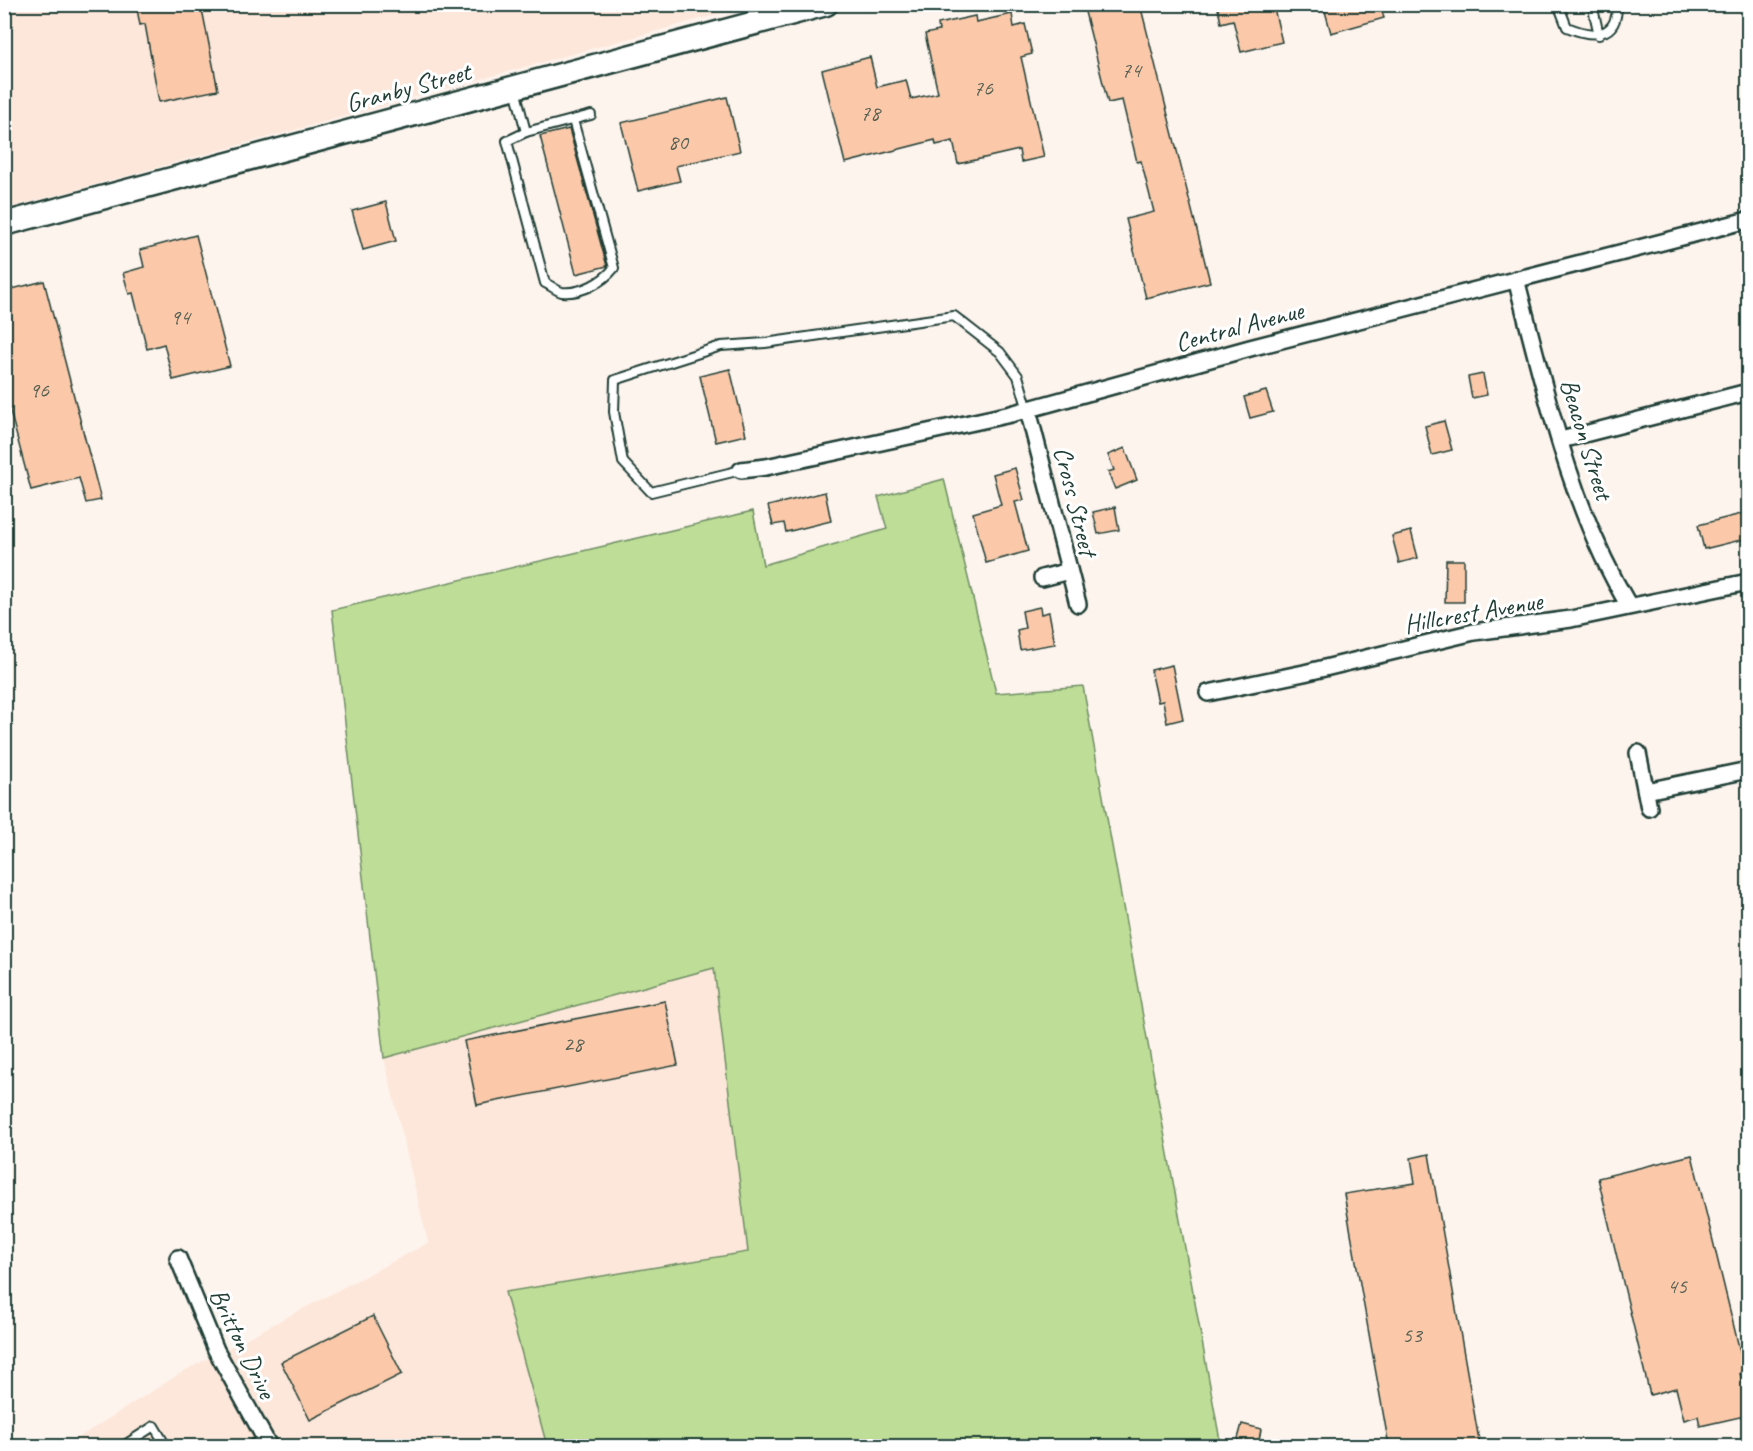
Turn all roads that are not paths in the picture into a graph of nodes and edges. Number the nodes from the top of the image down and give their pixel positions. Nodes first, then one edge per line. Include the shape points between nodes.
1 (826, 4) edge
2 (1558, 4) edge
3 (1592, 4) edge
4 (1617, 4) edge
5 (1599, 35) junction
6 (515, 88) junction
7 (591, 115) dead end
8 (573, 120) junction
9 (526, 132) junction
10 (1749, 220) edge
11 (4, 224) edge
12 (1516, 279) junction
13 (1749, 392) edge
14 (1028, 410) junction
15 (1561, 440) junction
16 (741, 470) joint
17 (1070, 571) junction
18 (1042, 578) dead end
19 (1749, 582) edge
20 (1078, 604) dead end
21 (1629, 606) junction
22 (1208, 693) dead end
23 (1638, 753) dead end
24 (1749, 770) edge
25 (1646, 791) junction
26 (1649, 808) dead end
27 (178, 1258) dead end
28 (267, 1442) edge
29 (123, 1446) edge
30 (166, 1446) edge
31 (250, 1446) edge

1 - 6 main road, Granby Street
2 - 5 lane via 1567,27
3 - 5 lane
4 - 5 lane via 1617,16 1610,28
6 - 9 lane
6 - 11 main road, Granby Street
7 - 8 lane
8 - 9 lane
8 - 9 lane via 615,268 605,280 587,288 562,292 544,283 507,141
10 - 12 street, Central Avenue
12 - 14 street, Central Avenue via 1210,358
12 - 15 street, Beacon Street
13 - 15 street
14 - 16 street, Central Avenue
14 - 16 lane via 1018,376 1000,352 954,316 721,346 615,380 614,412 623,462 651,492
14 - 17 street, Cross Street
15 - 21 street, Beacon Street via 1600,554
17 - 18 street
17 - 20 street, Cross Street
19 - 21 street, Hillcrest Avenue
21 - 22 street, Hillcrest Avenue via 1552,622 1473,632 1304,674
23 - 25 street
24 - 25 street
25 - 26 street
27 - 28 street, Britton Drive via 216,1350
28 - 31 lane
29 - 30 lane via 153,1426

